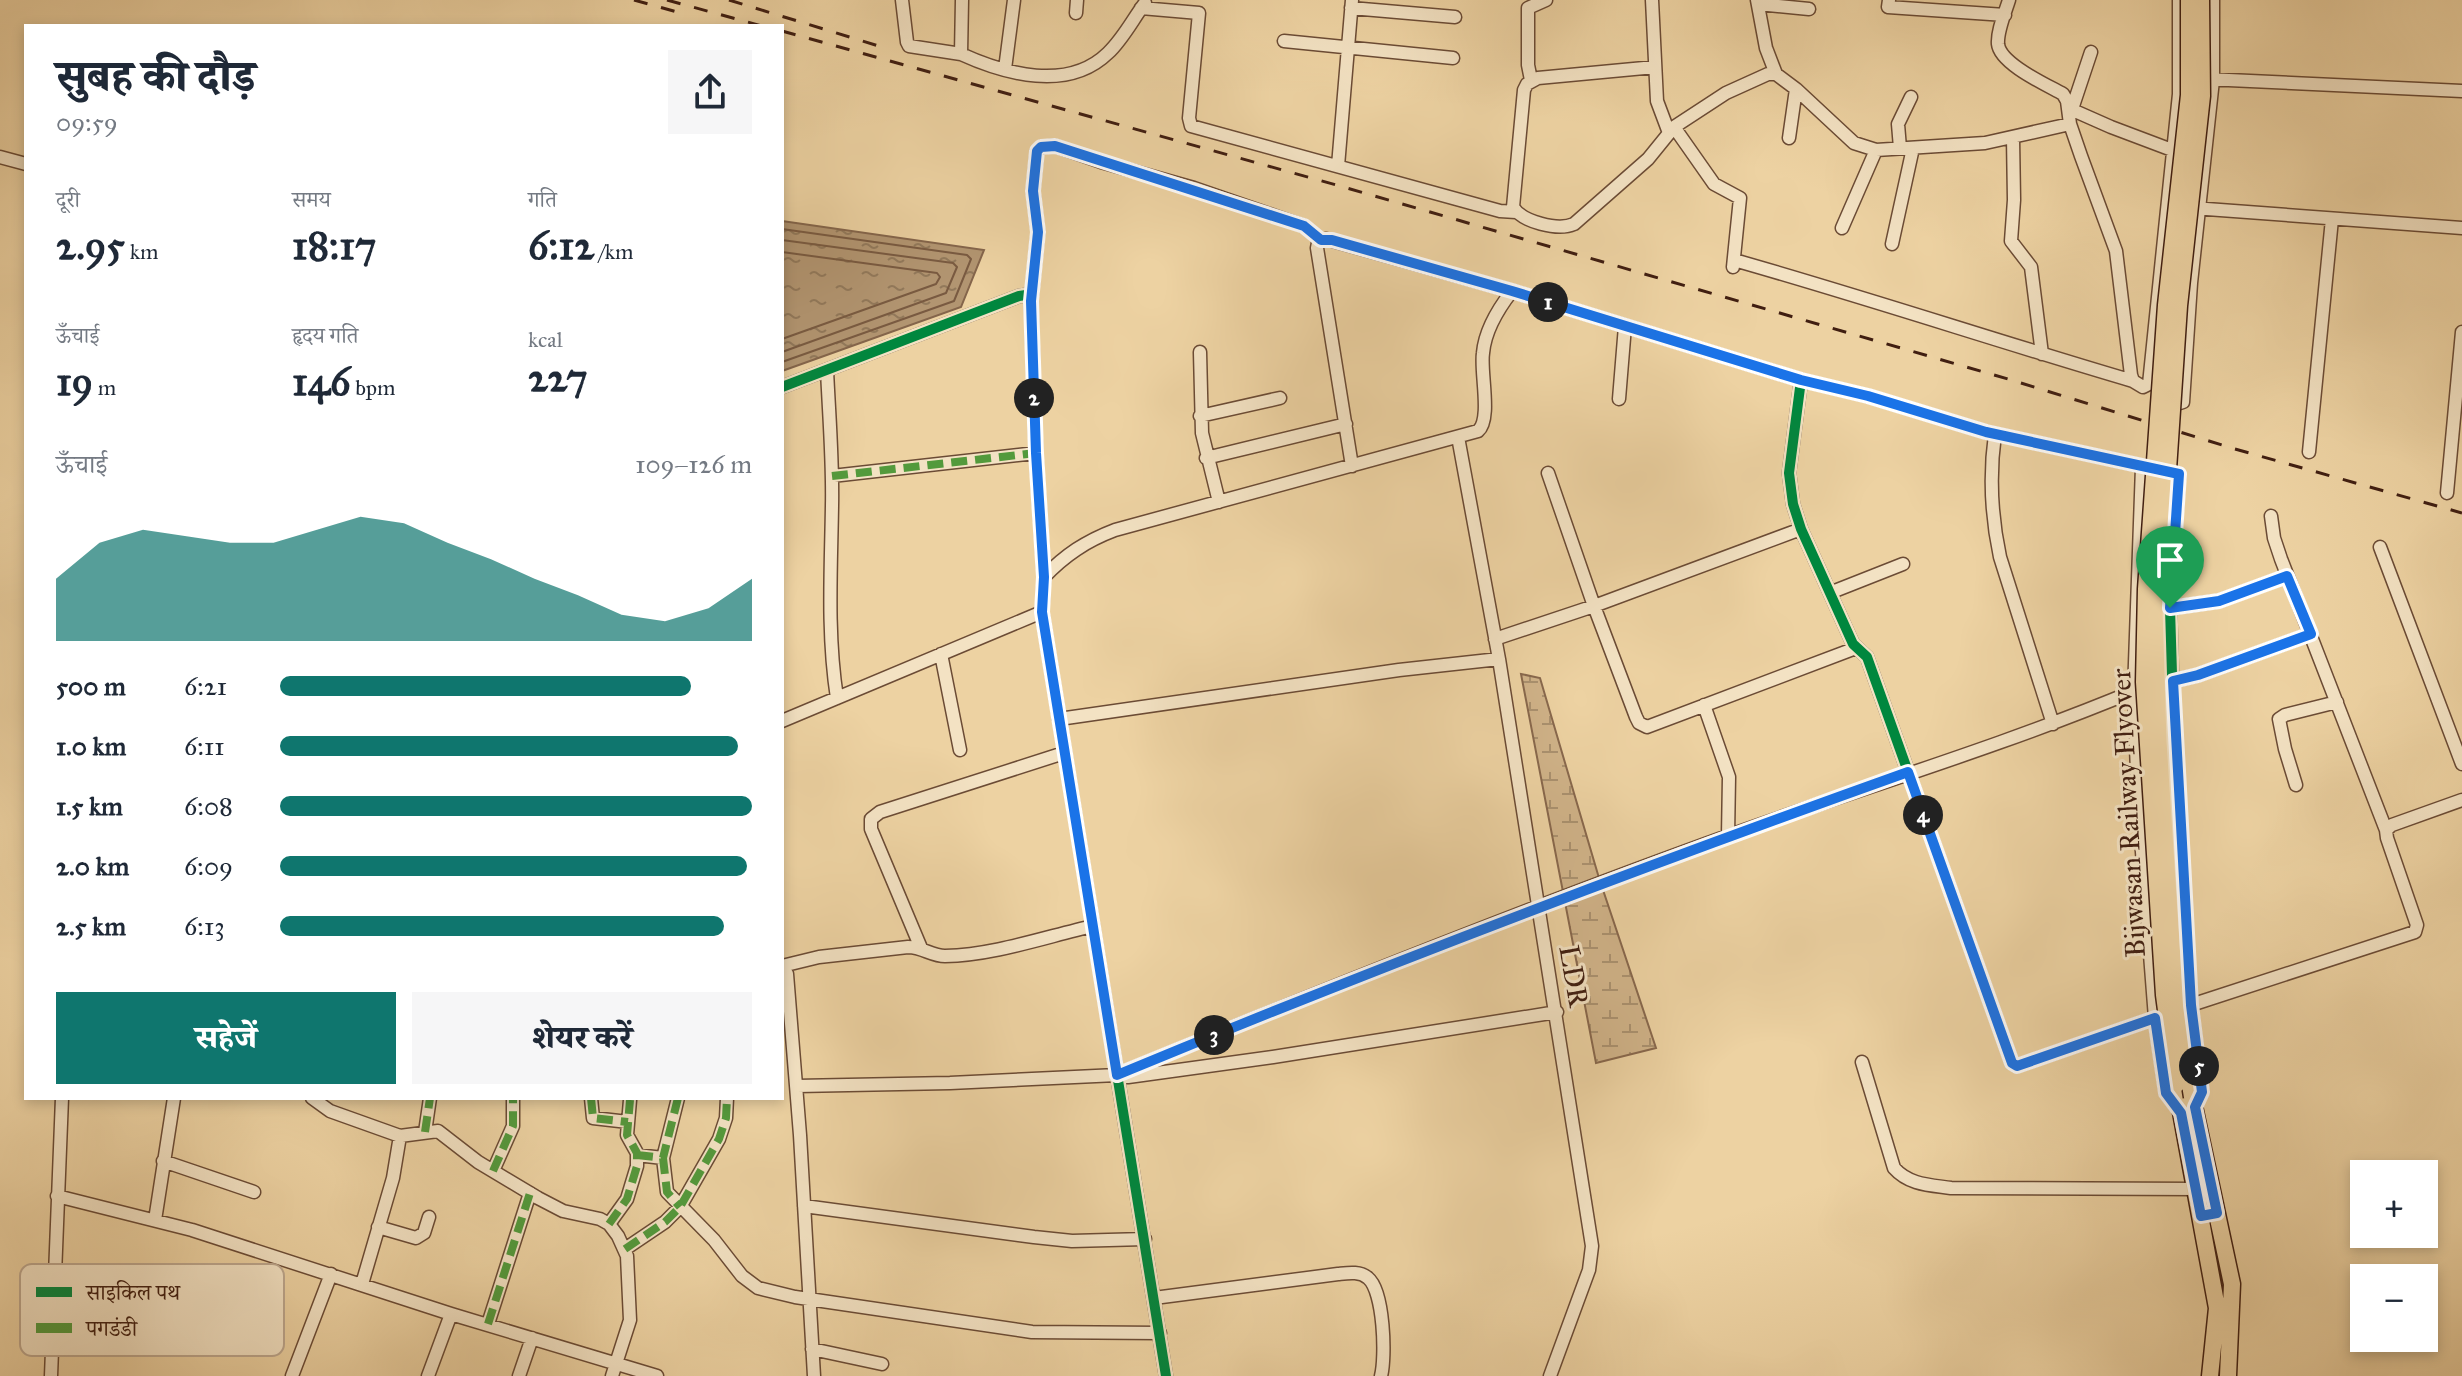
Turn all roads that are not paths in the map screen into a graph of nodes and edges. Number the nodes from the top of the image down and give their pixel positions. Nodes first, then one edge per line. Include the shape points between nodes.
1 (902, 0) edge
2 (962, 0) edge
3 (1014, 0) edge
4 (1546, 0) edge
5 (1652, 0) edge
6 (1889, 0) edge
7 (2009, 0) edge
8 (2179, 0) edge
9 (2189, 0) edge
10 (2201, 0) edge
11 (2213, 0) edge
12 (1757, 2) edge
13 (1144, 4) edge
14 (1352, 4) edge
15 (1809, 9) dead end
16 (2005, 15) junction
17 (1455, 17) dead end
18 (1284, 41) dead end
19 (1347, 47) junction
20 (2091, 52) dead end
21 (961, 54) junction
22 (1453, 58) dead end
23 (1655, 67) junction
24 (1005, 69) junction
25 (1776, 74) junction
26 (2180, 77) junction
27 (1531, 80) junction
28 (2213, 80) junction
29 (1796, 89) junction
30 (2462, 91) edge
31 (1911, 97) dead end
32 (2070, 109) junction
33 (2070, 124) junction
34 (1672, 130) junction
35 (1789, 138) dead end
36 (2013, 138) junction
37 (1906, 148) junction
38 (1876, 150) junction
39 (2172, 150) junction
40 (0, 157) edge
41 (24, 163) edge
42 (1338, 166) junction
43 (2166, 205) junction
44 (2201, 208) junction
45 (1516, 212) junction
46 (2332, 219) junction
47 (1842, 228) dead end
48 (2462, 228) edge
49 (1321, 240) junction
50 (1892, 244) dead end
51 (1512, 291) junction
52 (1031, 301) junction
53 (1625, 326) junction
54 (2462, 332) edge
55 (1200, 352) dead end
56 (2042, 354) junction
57 (827, 370) junction
58 (1801, 380) junction
59 (2133, 381) junction
60 (784, 386) edge
61 (2147, 386) junction
62 (1280, 398) dead end
63 (1619, 399) dead end
64 (1200, 416) junction
65 (1346, 424) junction
66 (1995, 434) junction
67 (1458, 437) junction
68 (2458, 438) edge
69 (2309, 452) dead end
70 (1036, 453) junction
71 (1206, 458) junction
72 (1352, 466) junction
73 (2142, 467) junction
74 (1548, 473) dead end
75 (832, 476) junction
76 (2447, 493) dead end
77 (1219, 502) junction
78 (2271, 516) dead end
79 (1801, 529) junction
80 (2380, 547) dead end
81 (1903, 564) dead end
82 (2287, 576) junction
83 (1044, 577) junction
84 (1832, 592) junction
85 (1594, 606) junction
86 (2170, 608) junction
87 (1042, 612) junction
88 (2311, 634) junction
89 (1495, 639) junction
90 (1856, 648) junction
91 (941, 654) junction
92 (1499, 659) junction
93 (2173, 681) junction
94 (2134, 691) junction
95 (837, 698) junction
96 (2337, 702) junction
97 (1704, 705) junction
98 (1059, 719) junction
99 (784, 720) edge
100 (2053, 724) junction
101 (960, 750) dead end
102 (1064, 753) junction
103 (2462, 764) edge
104 (1908, 772) junction
105 (2296, 785) dead end
106 (2462, 800) edge
107 (2386, 830) junction
108 (1728, 836) junction
109 (1538, 908) junction
110 (1093, 926) junction
111 (921, 948) junction
112 (784, 966) edge
113 (784, 969) edge
114 (2191, 1005) junction
115 (1557, 1012) junction
116 (2155, 1018) junction
117 (1862, 1062) dead end
118 (1117, 1075) junction
119 (797, 1086) junction
120 (62, 1100) edge
121 (174, 1100) edge
122 (315, 1100) edge
123 (430, 1100) edge
124 (513, 1100) edge
125 (591, 1100) edge
126 (630, 1100) edge
127 (678, 1100) edge
128 (727, 1100) edge
129 (2189, 1105) junction
130 (628, 1122) junction
131 (425, 1132) junction
132 (400, 1136) junction
133 (637, 1155) junction
134 (663, 1158) junction
135 (163, 1161) junction
136 (493, 1171) junction
137 (2196, 1189) junction
138 (254, 1192) dead end
139 (530, 1193) junction
140 (57, 1196) junction
141 (804, 1206) junction
142 (680, 1207) junction
143 (2209, 1214) junction
144 (429, 1217) dead end
145 (155, 1220) junction
146 (609, 1224) junction
147 (378, 1227) junction
148 (1145, 1239) junction
149 (625, 1249) junction
150 (55, 1264) edge
151 (331, 1274) junction
152 (362, 1284) junction
153 (810, 1298) junction
154 (1154, 1298) junction
155 (451, 1314) junction
156 (488, 1324) junction
157 (1160, 1333) junction
158 (532, 1338) junction
159 (812, 1349) junction
160 (52, 1356) edge
161 (882, 1364) dead end
162 (615, 1370) edge
163 (1163, 1374) edge
164 (51, 1376) edge
165 (292, 1376) edge
166 (428, 1376) edge
167 (519, 1376) edge
168 (657, 1376) edge
169 (814, 1376) edge
170 (1381, 1376) edge
171 (1550, 1376) edge
172 (2210, 1376) edge
173 (2228, 1376) edge

1 - 21 street via 908,44
2 - 21 street
3 - 24 street
4 - 27 street via 1528,8
5 - 23 street
6 - 16 street via 1888,7
7 - 16 street
8 - 26 street
9 - 129 main road, Bijwasan Railway Flyover, bridge via 2189,95 2166,305 2144,682 2164,995 2176,1085
10 - 129 main road, Bijwasan Railway Flyover, bridge via 2202,96 2179,306 2158,701
11 - 28 street
12 - 15 street
12 - 25 street
13 - 24 street via 1096,62 1042,78
13 - 42 street via 1199,13 1191,126
14 - 17 street
14 - 19 street
16 - 32 street via 2000,52 2063,94
18 - 19 street
19 - 22 street
19 - 42 street
20 - 32 street
21 - 24 street
23 - 27 street
23 - 34 street via 1657,101
25 - 29 street
25 - 34 street via 1726,93
26 - 28 street
26 - 39 street
27 - 45 street via 1524,90
28 - 30 street
28 - 44 street
29 - 35 street
29 - 38 street via 1854,143
31 - 37 street via 1898,124
32 - 33 street
32 - 39 street
33 - 36 street
33 - 59 street via 2116,251
34 - 45 street via 1648,159 1574,224 1558,227
34 - 56 street via 1714,184 1740,198 1734,264 1861,296
36 - 37 street
36 - 56 street via 2011,241 2031,267
37 - 38 street
37 - 50 street
38 - 47 street
39 - 43 street
40 - 41 street
42 - 45 street
43 - 44 street
43 - 61 street
44 - 46 street
44 - 61 street via 2183,402
46 - 48 street
46 - 69 street
49 - 51 street
49 - 52 street via 1304,226 1194,188 1043,146 1034,163 1038,220
49 - 65 street via 1317,248
51 - 53 street
51 - 67 street via 1485,342 1485,421 1482,428
52 - 57 street via 1019,296
52 - 70 street
53 - 58 street
53 - 63 street
54 - 68 street
55 - 64 street
56 - 59 street
57 - 60 street
57 - 75 street
58 - 66 street
58 - 79 street via 1789,473
59 - 61 street
62 - 64 street
64 - 71 street
65 - 71 street
65 - 72 street
66 - 73 street
66 - 100 street via 1990,502 1995,533
67 - 72 street
67 - 89 street, LDR
68 - 76 street
70 - 75 street
70 - 83 street
71 - 77 street
72 - 77 street
73 - 86 street via 2179,474
73 - 94 street
74 - 85 street
75 - 95 street via 829,597
77 - 83 street via 1103,535 1062,559
78 - 82 street
79 - 84 street
79 - 85 street
80 - 103 street
81 - 84 street
82 - 86 street via 2219,601
82 - 88 street
83 - 87 street
84 - 90 street
85 - 89 street
85 - 97 street via 1639,723 1647,727
86 - 93 street
87 - 91 street
87 - 98 street
88 - 93 street
88 - 96 street
89 - 92 street, LDR
90 - 97 street
90 - 104 street via 1867,657
91 - 95 street
91 - 101 street
92 - 98 street
92 - 109 street, LDR
93 - 114 street
94 - 100 street
94 - 116 street
95 - 99 street
96 - 105 street via 2279,719
96 - 107 street
97 - 108 street via 1731,786
98 - 102 street
100 - 104 street
102 - 110 street
102 - 111 street via 871,819
104 - 108 street
104 - 116 street via 2014,1064
106 - 107 street
107 - 114 street via 2417,930
108 - 109 street
109 - 115 street, LDR
109 - 118 street
110 - 111 street via 974,953 942,956
110 - 118 street
111 - 112 street via 819,957
113 - 119 street
114 - 129 street via 2202,1092
115 - 118 street via 1273,1057
115 - 171 street, LDR via 1592,1246 1589,1270
116 - 129 street via 2166,1093
117 - 137 street via 1894,1168 1911,1181 1951,1188
118 - 119 street
118 - 148 street
119 - 141 street
120 - 140 street
121 - 135 street
122 - 132 street via 330,1111
123 - 131 street
124 - 136 street via 513,1126
125 - 130 street via 593,1118
126 - 130 street
127 - 134 street
128 - 142 street via 719,1139
129 - 137 main road, Bijwasan Railway Flyover
129 - 143 main road
130 - 133 street via 627,1135
131 - 132 street
131 - 136 street via 438,1131
132 - 147 street
133 - 134 street
133 - 146 street via 627,1199
134 - 142 street via 664,1184
135 - 138 street
135 - 145 street
136 - 139 street
137 - 143 main road, Bijwasan Railway Flyover
139 - 146 street via 563,1211
139 - 156 street
140 - 145 street
140 - 150 street
141 - 148 street via 1072,1241
141 - 153 street
142 - 149 street
142 - 153 street via 751,1284
143 - 172 main road via 2217,1308
143 - 173 main road via 2232,1284
144 - 147 street via 424,1233 416,1238
145 - 151 street
146 - 149 street
147 - 152 street
148 - 154 street
149 - 162 street via 630,1320
151 - 152 street
151 - 165 street
152 - 155 street
153 - 157 street via 1032,1332
153 - 159 street
154 - 157 street
154 - 170 street via 1361,1273 1376,1289 1385,1353
155 - 156 street
155 - 166 street
156 - 158 street
157 - 163 street
158 - 162 street
158 - 167 street
159 - 161 street
159 - 169 street
160 - 164 street
162 - 168 street

